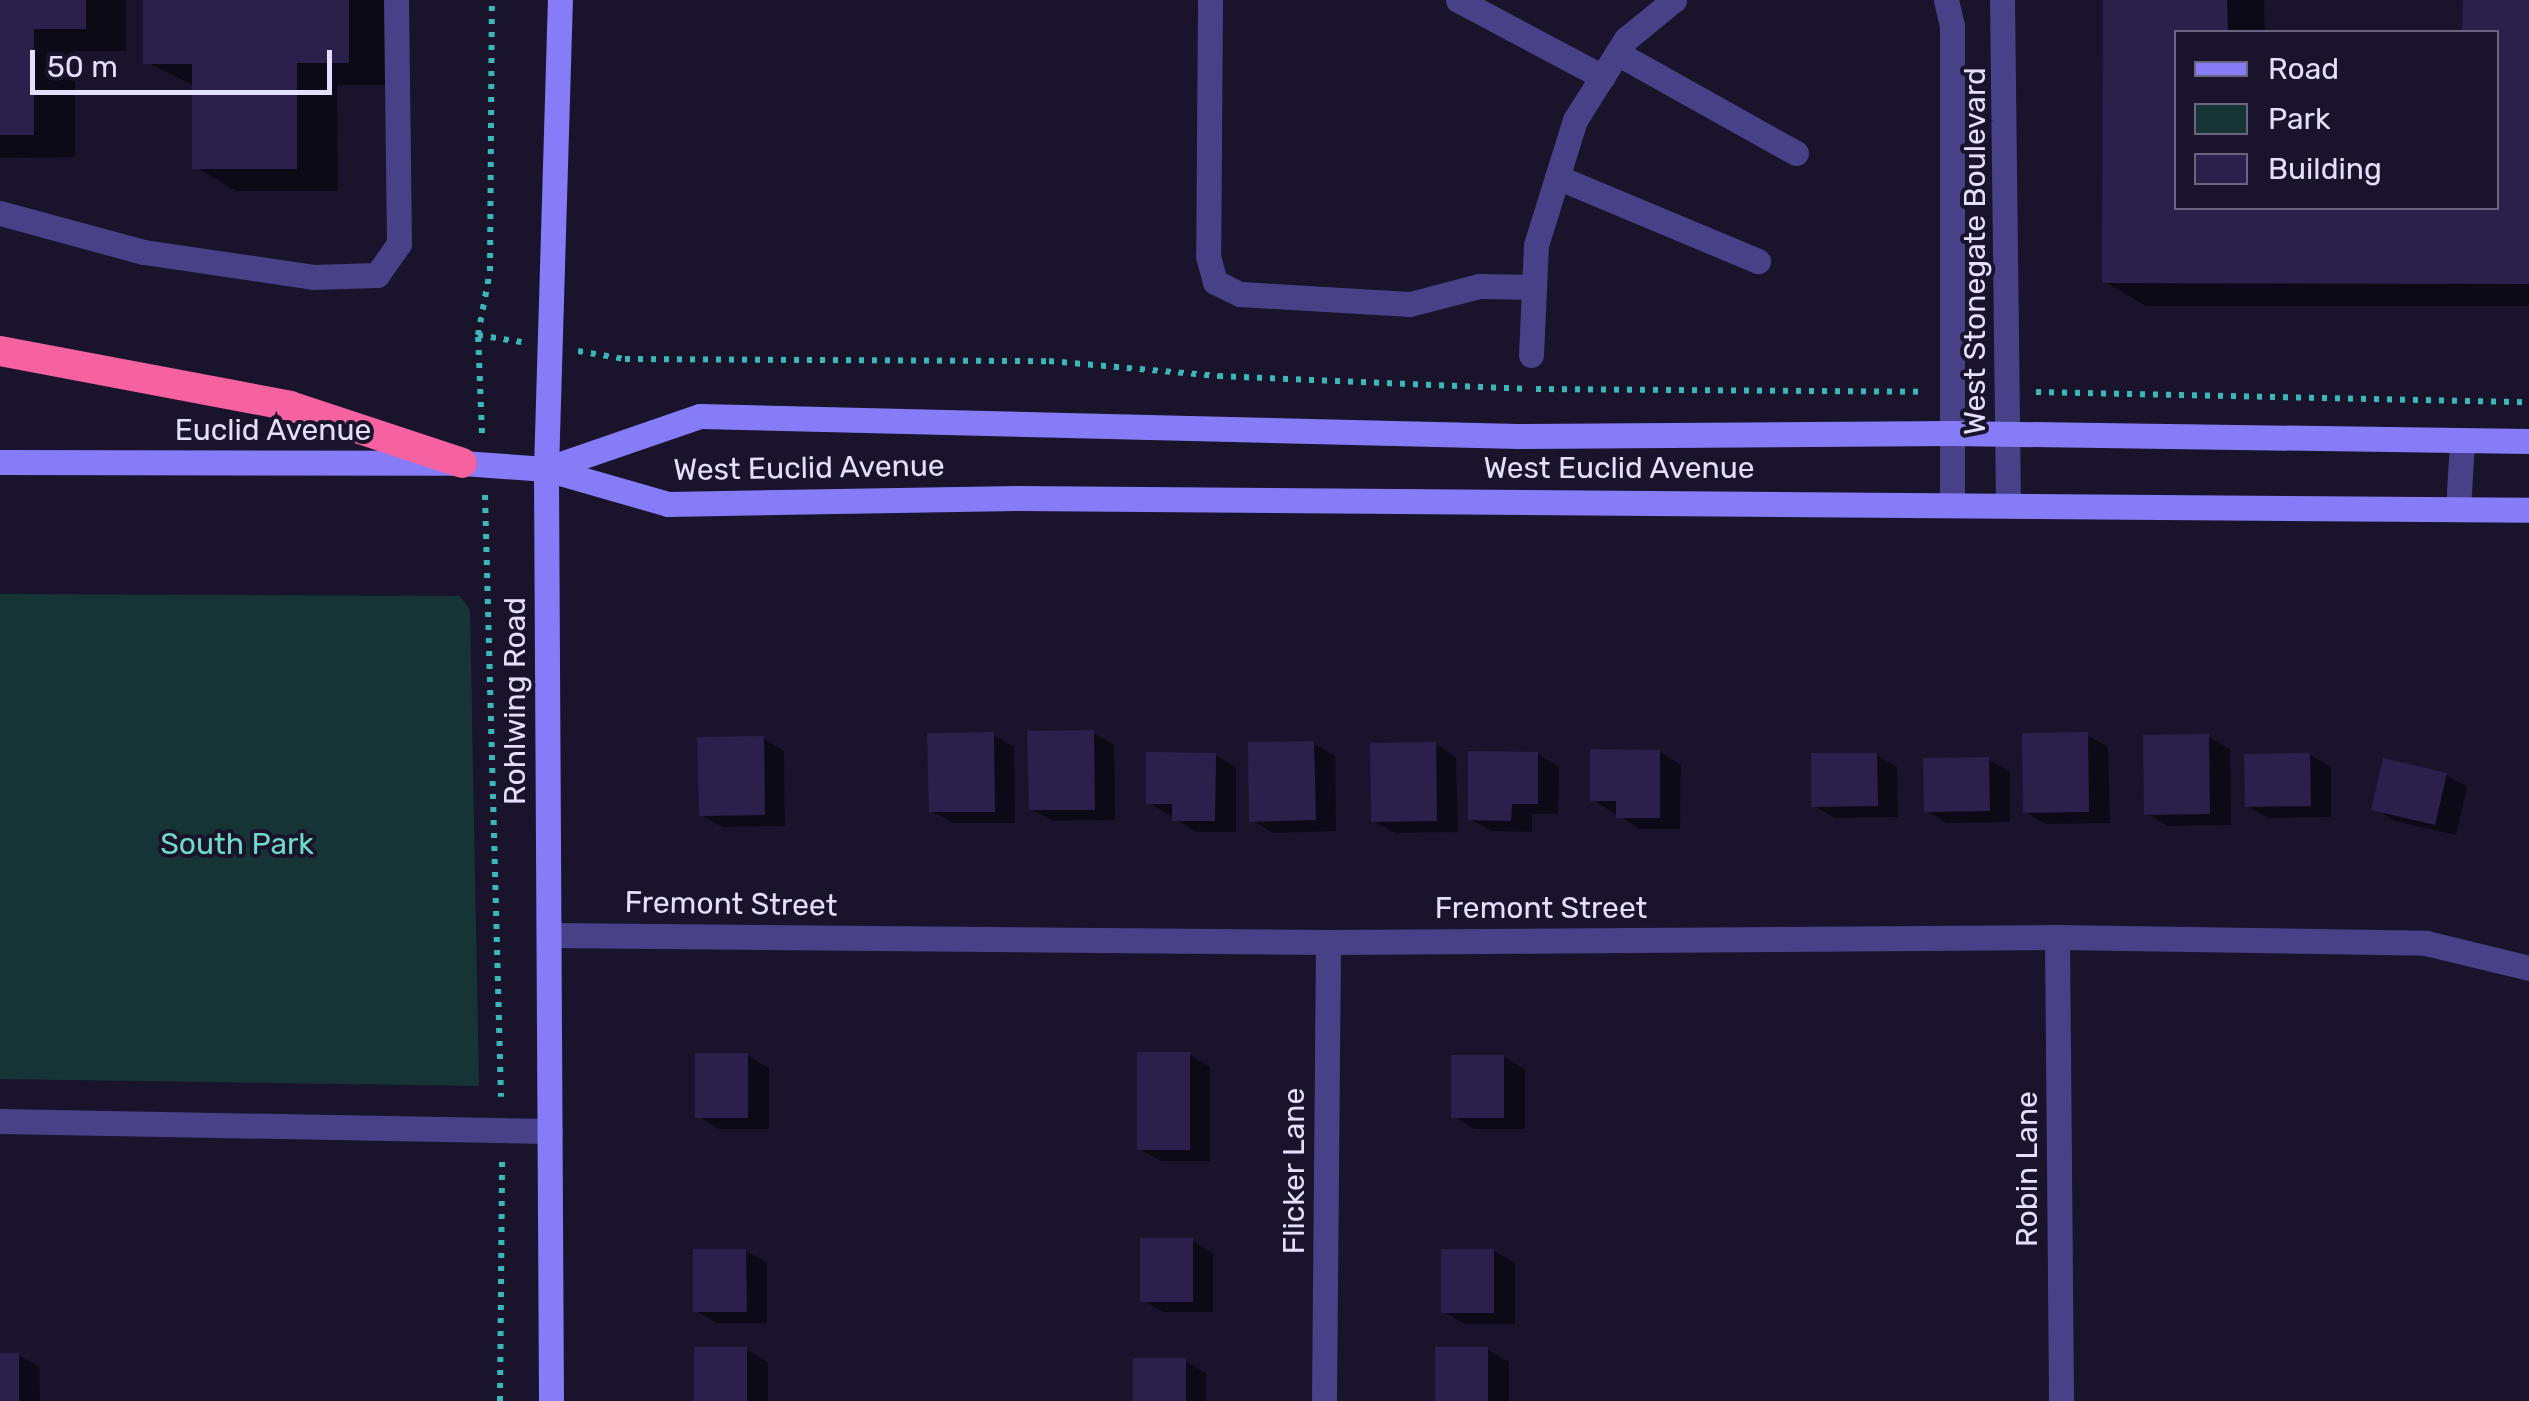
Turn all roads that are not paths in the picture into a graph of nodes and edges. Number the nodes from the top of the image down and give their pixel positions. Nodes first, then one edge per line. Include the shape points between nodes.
1 (396, 0) edge
2 (560, 0) edge
3 (1210, 0) edge
4 (1458, 0) edge
5 (1674, 0) edge
6 (1946, 0) edge
7 (2002, 0) edge
8 (1617, 53) junction
9 (1603, 77) junction
10 (1796, 152) dead end
11 (1557, 177) junction
12 (0, 213) edge
13 (1758, 261) dead end
14 (1534, 287) junction
15 (0, 352) edge
16 (1531, 355) dead end
17 (1951, 433) junction
18 (2008, 434) junction
19 (2462, 442) junction
20 (2529, 442) edge
21 (0, 462) edge
22 (462, 463) junction
23 (546, 469) junction
24 (1952, 502) junction
25 (2008, 502) junction
26 (2458, 509) junction
27 (2529, 510) edge
28 (549, 934) junction
29 (2057, 936) junction
30 (1328, 942) junction
31 (2529, 968) edge
32 (0, 1121) edge
33 (550, 1130) junction
34 (551, 1401) edge
35 (1324, 1401) edge
36 (2061, 1401) edge

1 - 12 street via 399,244 377,276 313,277 144,252
2 - 23 main road, Rohlwing Road
3 - 14 street via 1208,256 1215,282 1240,294 1410,304 1479,286
4 - 9 street
5 - 8 street
6 - 17 street, West Stonegate Boulevard via 1952,26
7 - 18 street, West Stonegate Boulevard
8 - 9 street
8 - 10 street
9 - 11 street via 1575,120
11 - 13 street
11 - 14 street via 1536,244
14 - 16 street
15 - 22 highway via 290,406
17 - 18 main road, West Euclid Avenue
17 - 23 main road, West Euclid Avenue via 1518,436 700,416
17 - 24 street, West Stonegate Boulevard
18 - 19 main road, West Euclid Avenue
18 - 25 street, West Stonegate Boulevard
19 - 20 main road, West Euclid Avenue
19 - 26 street
21 - 22 main road, Euclid Avenue
22 - 23 main road, Euclid Avenue
23 - 24 main road, West Euclid Avenue via 668,504 1017,498
23 - 28 main road, Rohlwing Road
24 - 25 main road, West Euclid Avenue
25 - 26 main road, West Euclid Avenue
26 - 27 main road, West Euclid Avenue
28 - 30 street, Fremont Street
28 - 33 main road, Rohlwing Road
29 - 30 street, Fremont Street
29 - 31 street, Fremont Street via 2426,943
29 - 36 street, Robin Lane
30 - 35 street, Flicker Lane
32 - 33 street
33 - 34 main road, Rohlwing Road

